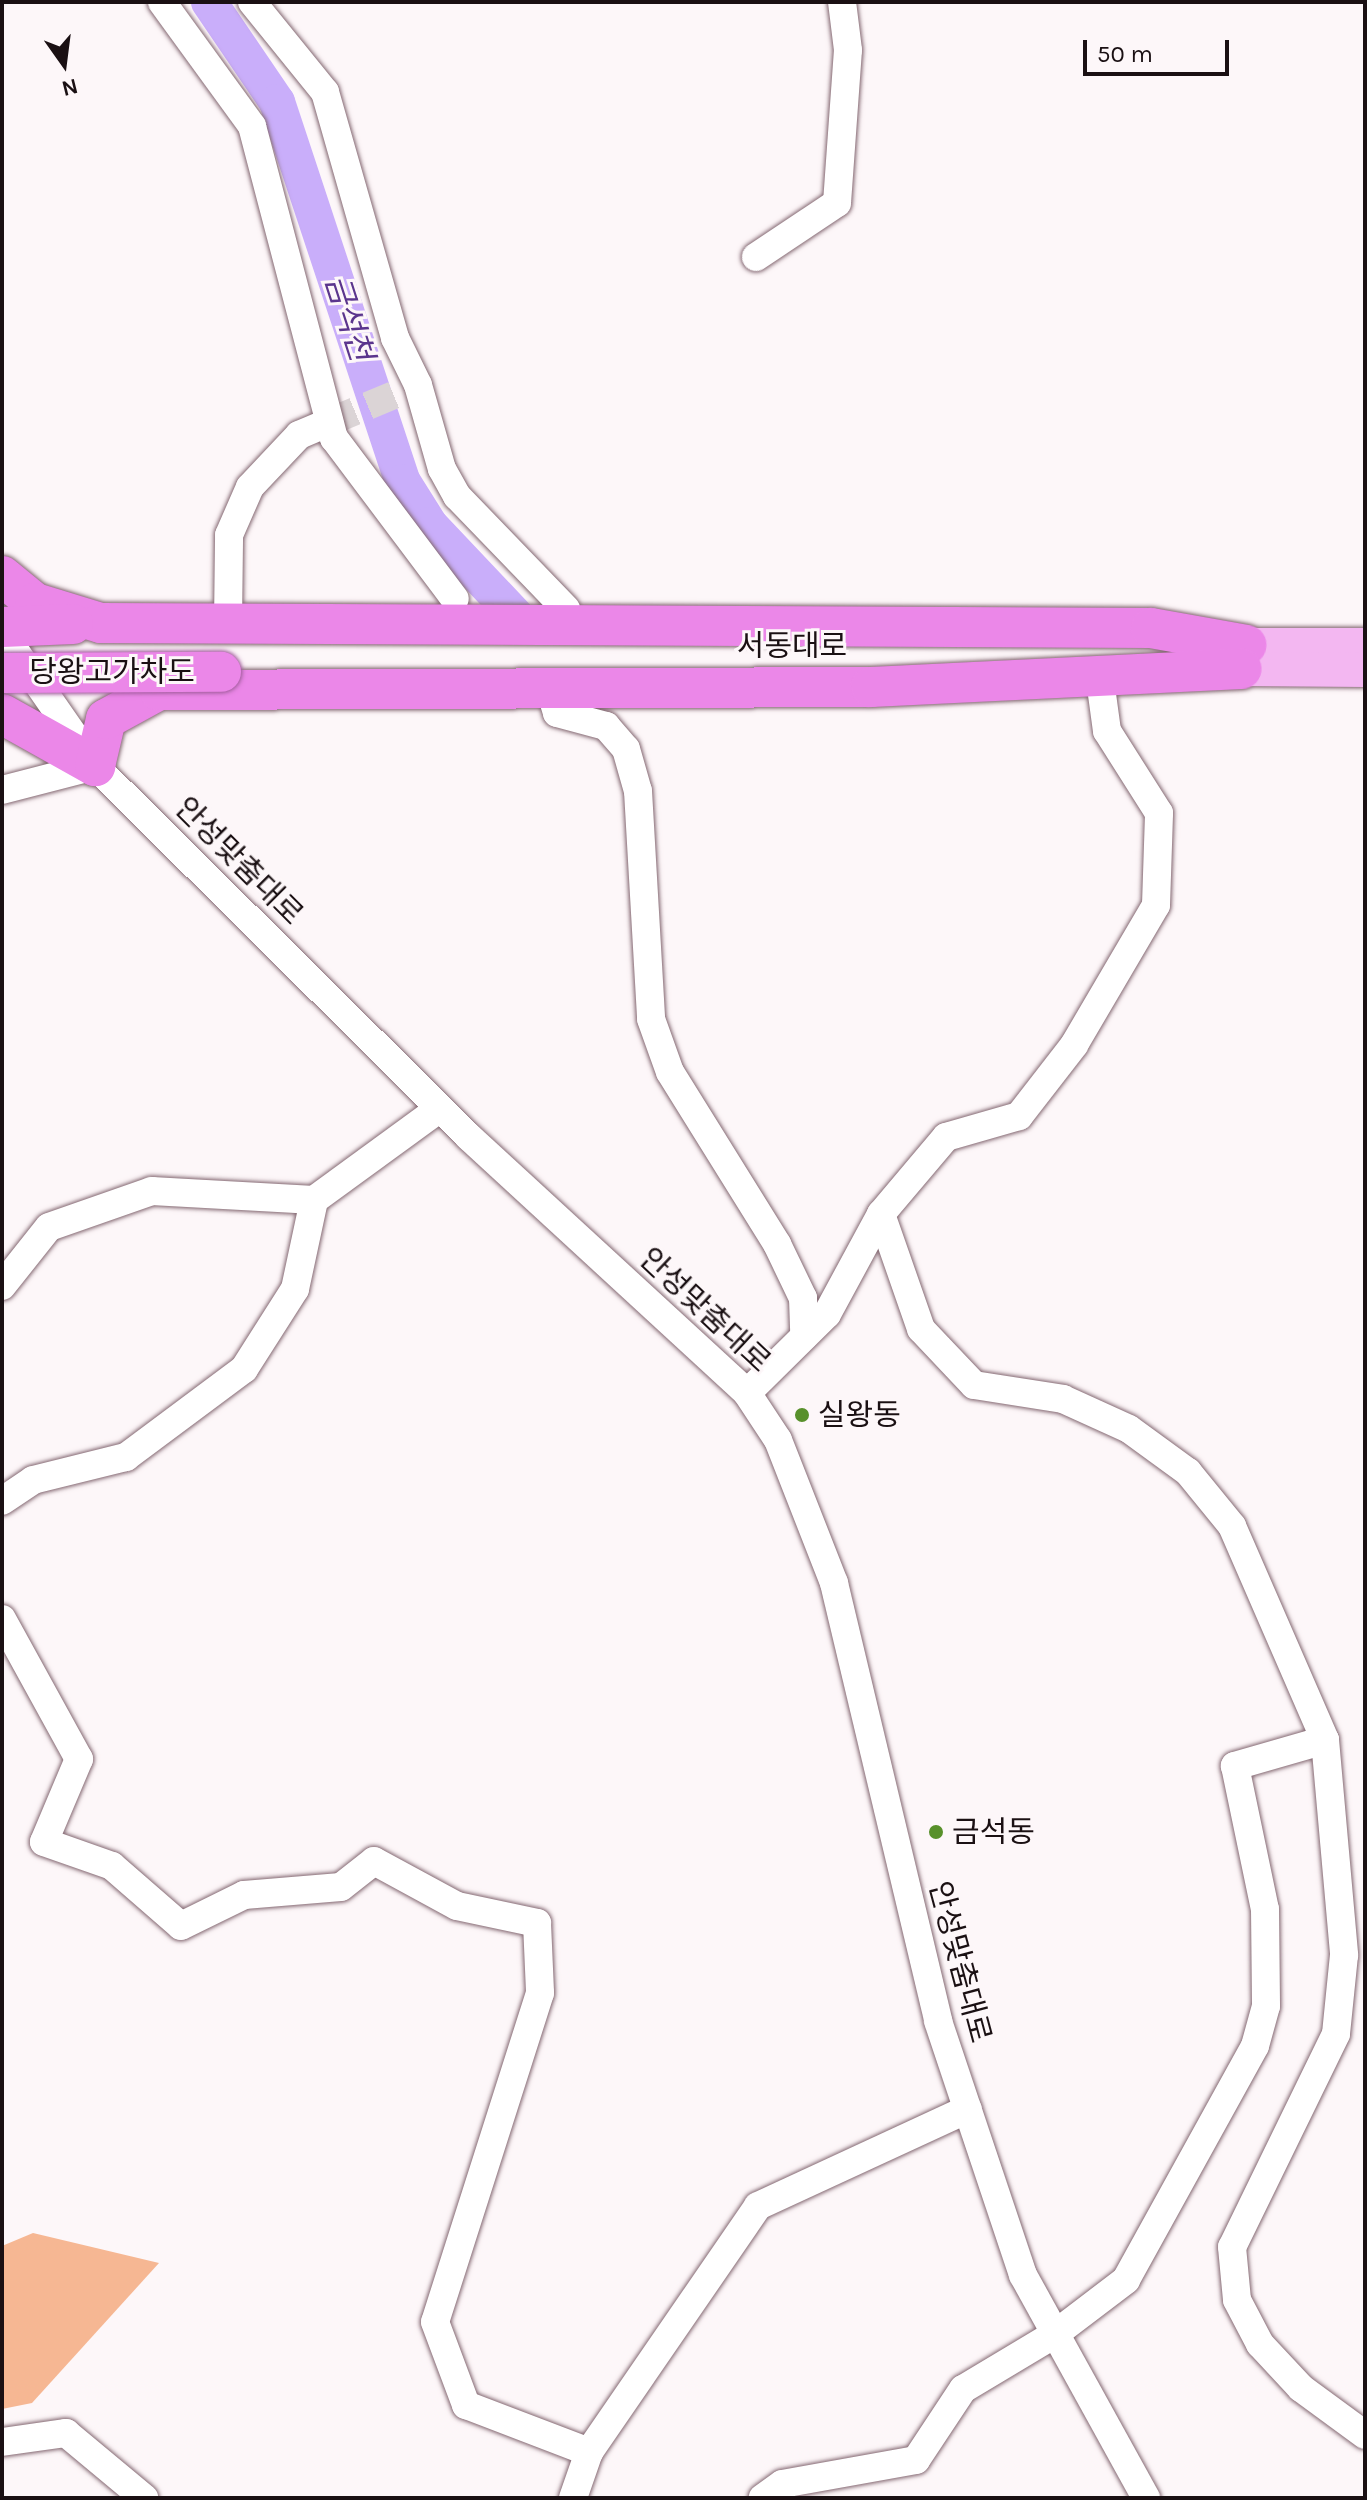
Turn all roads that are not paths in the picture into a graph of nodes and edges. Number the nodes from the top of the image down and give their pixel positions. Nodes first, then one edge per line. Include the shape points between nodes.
1 (162, 2) edge
2 (252, 2) edge
3 (842, 2) edge
4 (756, 257) dead end
5 (329, 422) junction
6 (2, 576) edge
7 (455, 599) dead end
8 (566, 609) dead end
9 (101, 623) junction
10 (1365, 645) edge
11 (223, 649) junction
12 (1244, 657) junction
13 (8, 658) edge
14 (1365, 670) edge
15 (1100, 680) junction
16 (159, 690) junction
17 (550, 690) junction
18 (2, 714) edge
19 (95, 766) junction
20 (2, 790) edge
21 (439, 1109) junction
22 (314, 1200) junction
23 (881, 1214) junction
24 (2, 1286) edge
25 (804, 1336) junction
26 (747, 1393) junction
27 (2, 1501) edge
28 (2, 1619) edge
29 (1325, 1740) junction
30 (968, 2109) junction
31 (1055, 2334) junction
32 (1365, 2435) edge
33 (2, 2442) edge
34 (589, 2452) junction
35 (144, 2498) edge
36 (573, 2498) edge
37 (763, 2498) edge
38 (1146, 2498) edge

1 - 5 street via 252,126 317,350
2 - 8 street via 325,92 395,338 418,385 442,469 467,508
3 - 4 street via 848,50 837,203
5 - 7 street via 398,530
5 - 11 street via 299,435 250,487 229,535
6 - 9 highway via 35,603
9 - 11 highway
9 - 13 highway
10 - 12 main road, 서동대로
11 - 12 highway, 서동대로
11 - 13 highway, 당왕고가차도
12 - 14 main road, 서동대로
12 - 15 highway
13 - 16 highway
13 - 19 street, 안성맞춤대로
15 - 17 highway
15 - 23 street via 1107,731 1159,813 1156,905 1074,1045 1019,1116 946,1137
16 - 17 highway
16 - 19 highway via 106,719
17 - 25 street via 557,713 606,726 626,749 638,791 651,1019 670,1072 777,1244 803,1298
18 - 19 highway
19 - 20 street
19 - 21 street, 안성맞춤대로
21 - 22 street
21 - 26 street, 안성맞춤대로
22 - 24 street via 152,1191 49,1227
22 - 27 street via 295,1289 244,1369 126,1457 33,1480
23 - 25 street via 827,1314
23 - 29 street via 921,1329 974,1385 1063,1399 1129,1429 1188,1472 1232,1526
25 - 26 street
26 - 30 street, 안성맞춤대로 via 778,1440 834,1583 938,2021
28 - 34 street via 79,1759 44,1842 112,1866 181,1926 244,1895 341,1887 374,1861 457,1906 537,1923 540,1993 435,2322 466,2405
29 - 31 street via 1235,1766 1265,1909 1266,2006 1255,2046 1126,2280
29 - 32 street via 1344,1955 1336,2034 1232,2247 1237,2300 1260,2344 1301,2388
30 - 31 street, 안성맞춤대로 via 1023,2275
30 - 34 street via 758,2206
31 - 37 street via 963,2389 916,2460 782,2484
31 - 38 street, 안성맞춤대로
33 - 35 street via 66,2433
34 - 36 street

